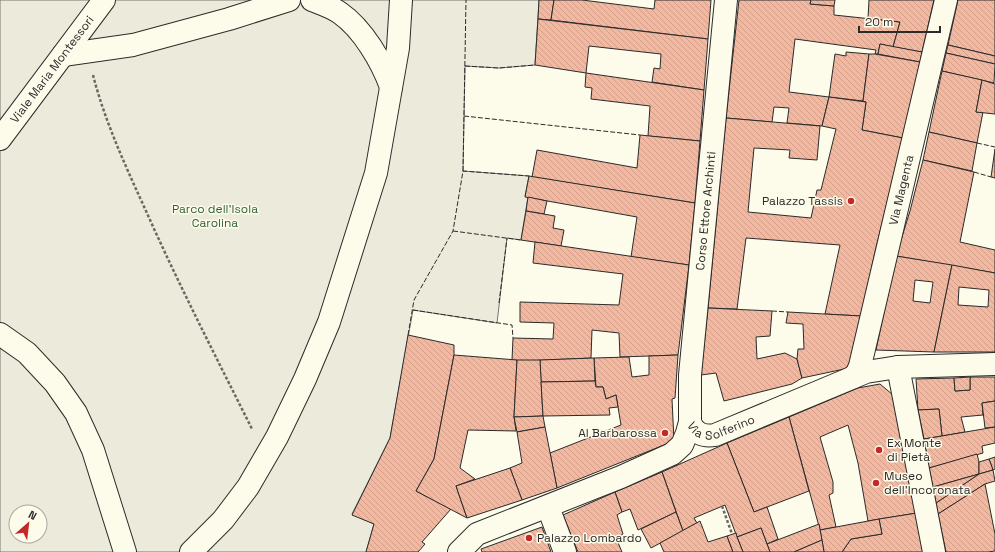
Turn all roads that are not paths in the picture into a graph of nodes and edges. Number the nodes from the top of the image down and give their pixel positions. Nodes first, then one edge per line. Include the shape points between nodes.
1 (104, 0) edge
2 (289, 0) edge
3 (312, 0) edge
4 (401, 0) edge
5 (726, 0) edge
6 (946, 0) edge
7 (63, 55) junction
8 (391, 87) junction
9 (0, 139) edge
10 (0, 334) edge
11 (995, 364) edge
12 (898, 367) junction
13 (853, 377) junction
14 (690, 422) junction
15 (548, 507) junction
16 (125, 552) edge
17 (191, 552) edge
18 (459, 552) edge
19 (565, 552) edge
20 (934, 552) edge

1 - 7 street, Viale Maria Montessori
2 - 7 street via 133,45
3 - 8 street via 342,14 356,29 374,52
4 - 8 street via 398,48
5 - 14 street, Corso Ettore Archinti via 690,375
6 - 13 street, Via Magenta via 860,366
7 - 9 street, Viale Maria Montessori
8 - 17 street via 376,173 329,322 305,379 277,437 248,487 223,520
10 - 16 street via 27,352 55,383 76,413 93,450
11 - 12 street, Via Solferino
12 - 13 street, Via Solferino via 866,372
12 - 20 street
13 - 14 street, Via Solferino via 715,435 699,434
14 - 15 street, Via Solferino via 682,444 672,454
15 - 18 street, Via Solferino via 477,534
15 - 19 street

